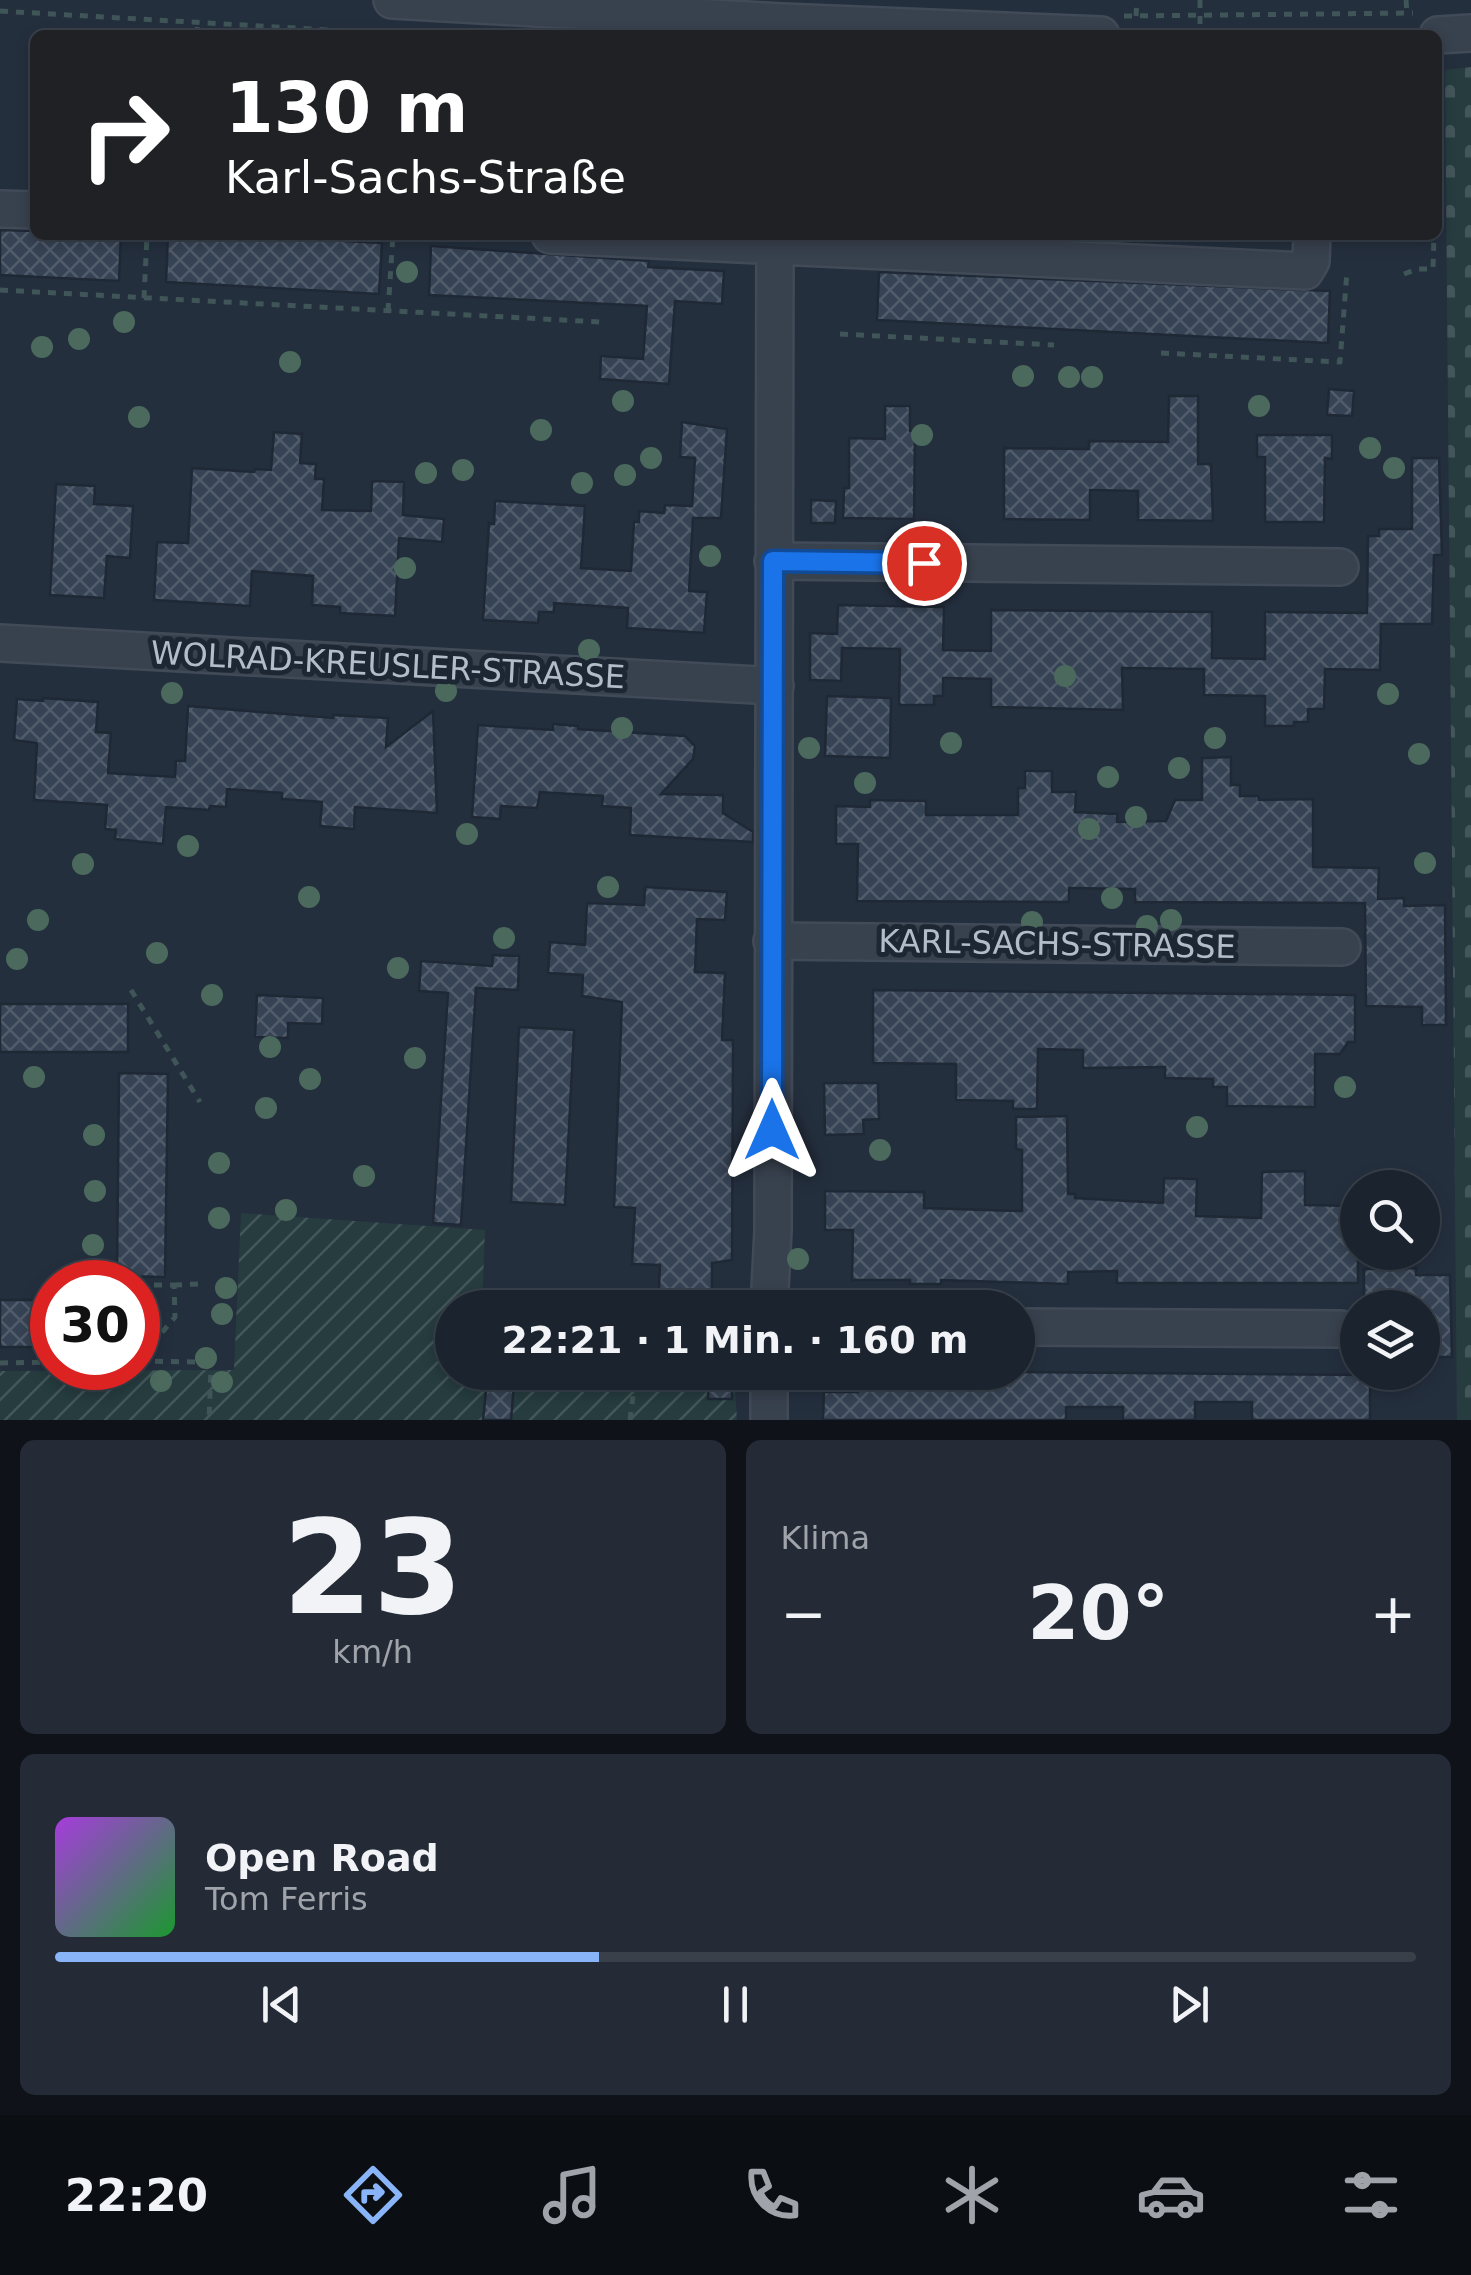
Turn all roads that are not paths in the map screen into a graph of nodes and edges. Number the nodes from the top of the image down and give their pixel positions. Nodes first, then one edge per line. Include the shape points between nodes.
1 (1430, 24) edge
2 (387, 25) edge
3 (1109, 25) edge
4 (782, 28) edge
5 (1471, 33) edge
6 (0, 208) edge
7 (30, 210) edge
8 (775, 240) edge
9 (1312, 240) edge
10 (773, 561) junction
11 (1340, 566) dead end
12 (0, 643) edge
13 (775, 686) junction
14 (772, 941) junction
15 (1342, 947) dead end
16 (771, 1290) edge
17 (1035, 1327) edge
18 (1340, 1329) edge
19 (768, 1390) edge
20 (768, 1420) edge

1 - 5 street
2 - 4 street
3 - 4 street
6 - 7 street
8 - 9 street via 1305,271
8 - 10 street
10 - 11 street
10 - 13 street
12 - 13 street, WOLRAD-KREUSLER-STRASSE
13 - 14 street
14 - 15 street, KARL-SACHS-STRASSE
14 - 16 street
17 - 18 street
19 - 20 street

